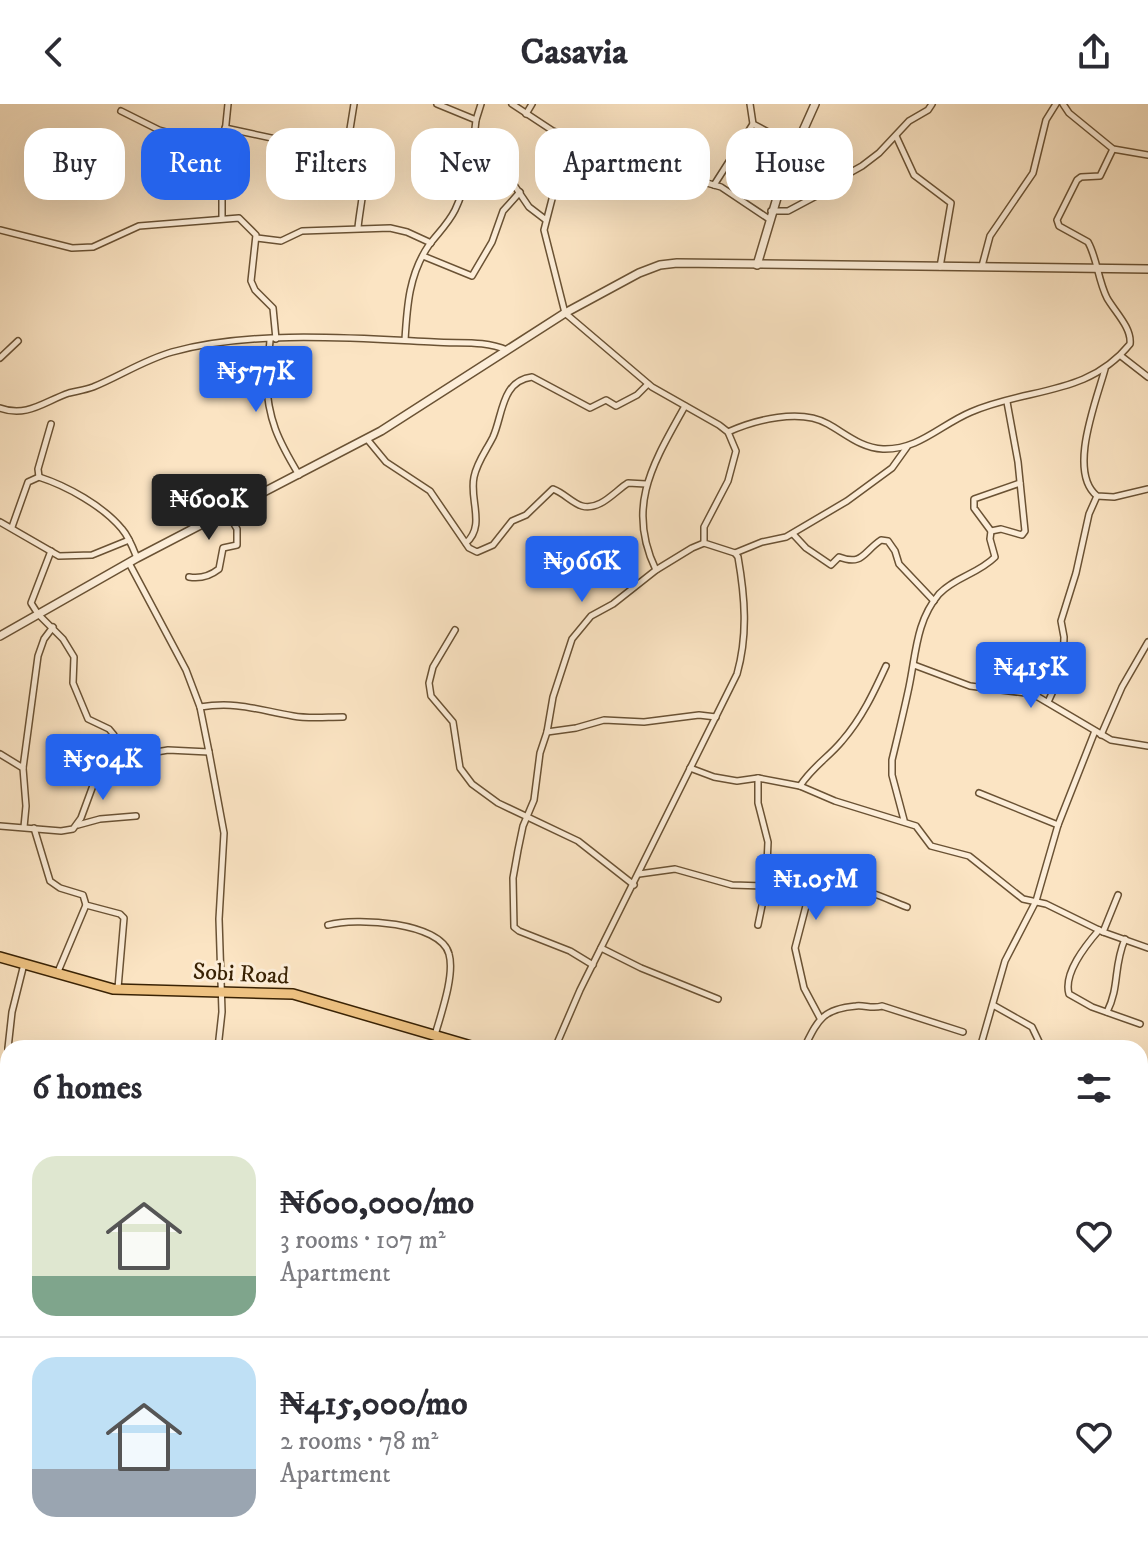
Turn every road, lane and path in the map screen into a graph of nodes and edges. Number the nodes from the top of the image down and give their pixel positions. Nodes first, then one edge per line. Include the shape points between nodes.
1 (228, 104) edge
2 (354, 104) edge
3 (437, 104) edge
4 (481, 104) edge
5 (512, 104) edge
6 (532, 104) edge
7 (750, 104) edge
8 (815, 104) edge
9 (932, 104) edge
10 (1056, 104) edge
11 (1063, 104) edge
12 (121, 111) dead end
13 (526, 114) junction
14 (476, 120) junction
15 (753, 124) junction
16 (155, 128) edge
17 (225, 128) edge
18 (350, 128) edge
19 (475, 128) edge
20 (548, 128) edge
21 (760, 128) edge
22 (804, 128) edge
23 (896, 136) junction
24 (1113, 149) junction
25 (1148, 155) edge
26 (710, 184) edge
27 (714, 185) junction
28 (520, 192) joint
29 (222, 200) edge
30 (362, 200) edge
31 (457, 200) edge
32 (551, 200) edge
33 (775, 200) edge
34 (770, 215) junction
35 (222, 218) junction
36 (546, 220) junction
37 (358, 228) junction
38 (0, 230) edge
39 (257, 238) junction
40 (431, 243) junction
41 (423, 256) junction
42 (757, 265) junction
43 (940, 267) junction
44 (982, 267) junction
45 (1097, 267) junction
46 (1148, 269) edge
47 (565, 313) junction
48 (273, 339) junction
49 (405, 340) junction
50 (18, 341) dead end
51 (507, 350) junction
52 (1121, 356) junction
53 (0, 358) edge
54 (1105, 368) junction
55 (1148, 377) edge
56 (648, 384) junction
57 (1007, 402) junction
58 (685, 406) junction
59 (0, 408) edge
60 (51, 424) dead end
61 (728, 432) junction
62 (367, 439) junction
63 (908, 446) junction
64 (299, 475) junction
65 (39, 477) junction
66 (1020, 483) junction
67 (646, 484) junction
68 (1148, 489) edge
69 (1097, 496) junction
70 (226, 511) junction
71 (0, 522) edge
72 (12, 527) junction
73 (991, 531) junction
74 (793, 534) junction
75 (129, 540) junction
76 (466, 543) junction
77 (704, 543) junction
78 (51, 551) junction
79 (735, 553) junction
80 (137, 558) junction
81 (129, 563) junction
82 (656, 570) junction
83 (189, 577) dead end
84 (934, 601) junction
85 (38, 614) junction
86 (53, 627) junction
87 (455, 630) dead end
88 (0, 636) edge
89 (1148, 642) edge
90 (914, 665) junction
91 (886, 666) dead end
92 (1048, 702) junction
93 (200, 707) junction
94 (343, 717) dead end
95 (716, 717) junction
96 (547, 732) junction
97 (1098, 733) junction
98 (1148, 746) edge
99 (209, 752) junction
100 (0, 754) edge
101 (107, 756) junction
102 (23, 768) junction
103 (690, 768) junction
104 (758, 778) junction
105 (800, 786) junction
106 (979, 793) dead end
107 (136, 816) dead end
108 (528, 816) junction
109 (904, 820) junction
110 (1058, 825) junction
111 (0, 826) edge
112 (78, 826) junction
113 (24, 827) junction
114 (34, 828) junction
115 (639, 874) junction
116 (634, 885) junction
117 (766, 886) junction
118 (1118, 895) dead end
119 (806, 897) junction
120 (1036, 901) junction
121 (86, 905) junction
122 (907, 907) dead end
123 (328, 925) dead end
124 (758, 925) dead end
125 (1101, 931) junction
126 (1125, 939) junction
127 (601, 948) junction
128 (1148, 948) edge
129 (0, 957) edge
130 (24, 963) junction
131 (593, 965) junction
132 (57, 974) junction
133 (118, 989) junction
134 (221, 991) junction
135 (718, 999) dead end
136 (993, 1005) junction
137 (1107, 1012) junction
138 (820, 1018) junction
139 (1140, 1024) dead end
140 (963, 1032) dead end
141 (435, 1035) junction
142 (9, 1040) edge
143 (218, 1040) edge
144 (452, 1040) edge
145 (559, 1040) edge
146 (808, 1040) edge
147 (982, 1040) edge
148 (1038, 1040) edge

1 - 17 street
2 - 18 street
3 - 14 street
4 - 14 street
5 - 13 street
6 - 13 street
7 - 15 street
8 - 22 street
9 - 23 street
10 - 44 street via 1046,120 1036,167 990,236
11 - 24 street
12 - 16 street
13 - 20 street
14 - 19 street
15 - 21 street
15 - 27 street
23 - 34 street via 814,198
23 - 43 street via 914,175 951,203
24 - 25 street
24 - 45 street via 1100,176 1077,180 1057,220 1088,242
26 - 27 street
27 - 34 street via 754,211
28 - 36 street
28 - 41 street via 503,211 472,276
29 - 35 street
30 - 37 street
31 - 40 street
32 - 36 street
33 - 34 street
34 - 42 street
35 - 38 street via 139,226 93,247 72,248
35 - 39 street via 243,220
36 - 47 street via 545,236
37 - 39 street via 302,231 281,241
37 - 40 street via 399,230
39 - 48 street via 251,281 273,308
40 - 41 street
41 - 49 street via 408,294
42 - 43 street
42 - 47 street via 660,265
43 - 44 street
44 - 45 street
45 - 46 street
45 - 52 street via 1131,338
47 - 51 street
47 - 56 street
48 - 49 street
48 - 59 street via 172,352 40,408
48 - 64 street via 266,378 272,420 276,438
49 - 51 street via 476,342
50 - 53 street
51 - 62 street
52 - 54 street
52 - 55 street
54 - 57 street via 1078,383
54 - 69 street via 1084,457
56 - 58 street
56 - 76 street via 622,405 606,400 590,408 532,377 514,385 476,467 472,491 477,526
57 - 63 street via 971,411
57 - 66 street
58 - 61 street
58 - 67 street
60 - 65 street
61 - 63 street via 761,420 810,418 866,446
61 - 77 street via 736,451 734,463 704,527
62 - 64 street
62 - 76 street via 386,462 430,491
63 - 74 street via 873,484
64 - 70 street
65 - 72 street via 28,482
65 - 75 street via 94,506
66 - 73 street via 1024,534
66 - 73 street via 974,499 974,508
67 - 76 street via 628,483 590,506 553,489 512,521 493,545 477,552
67 - 82 street via 641,521
68 - 69 street
69 - 92 street via 1061,621 1063,669
70 - 80 street
70 - 83 street via 237,529 237,545 223,548 219,569
71 - 72 street
72 - 78 street
73 - 84 street via 993,560 955,579
74 - 79 street
74 - 84 street via 831,565 839,557 856,560 881,540 888,541 899,564
75 - 78 street via 92,555
75 - 80 street
77 - 79 street
77 - 82 street
78 - 85 street via 32,601
79 - 95 street via 746,622 744,650
80 - 81 street
81 - 85 street
81 - 93 street
82 - 96 street via 578,628 558,675
84 - 90 street via 917,636
85 - 86 street
85 - 88 street
86 - 101 street via 74,657 73,683 88,719 114,735
86 - 102 street via 38,656
87 - 108 street via 433,667 431,696 453,722 460,768 472,784
89 - 97 street
90 - 92 street via 970,686 1024,692
90 - 109 street via 892,760
91 - 105 street via 863,714
92 - 97 street
93 - 94 street via 230,703 307,718
93 - 99 street
95 - 96 street via 604,720
95 - 103 street
96 - 108 street
97 - 98 street
97 - 110 street
99 - 101 street
99 - 134 street via 224,833
100 - 102 street
101 - 112 street
102 - 113 street
103 - 104 street via 737,781
103 - 115 street
104 - 105 street
104 - 117 street via 768,842
105 - 109 street
106 - 110 street
107 - 112 street
108 - 116 street via 578,841
108 - 131 street via 513,878 514,927
109 - 120 street via 920,828 931,846 969,856 1023,899
110 - 120 street
111 - 113 street
112 - 114 street via 61,831
113 - 114 street
114 - 121 street via 50,881 83,895
115 - 116 street
115 - 117 street via 675,869 732,885
116 - 127 street
117 - 119 street via 797,890
117 - 124 street
118 - 125 street
119 - 122 street via 824,887 851,886
119 - 138 street via 795,948 804,988
120 - 125 street
120 - 136 street via 1005,961
121 - 132 street
121 - 133 street via 124,918
123 - 141 street via 380,922 445,943 450,961
125 - 126 street
125 - 137 street via 1085,946 1067,986 1077,1000
126 - 128 street
126 - 137 street
127 - 131 street
127 - 135 street
129 - 130 highway, Sobi Road
130 - 132 highway, Sobi Road
130 - 142 street
131 - 145 street
132 - 133 highway, Sobi Road
133 - 134 highway, Sobi Road
134 - 141 highway, Sobi Road via 293,994
134 - 143 street
136 - 147 street
136 - 148 street via 1032,1027
137 - 139 street
138 - 140 street via 846,1008 882,1006
138 - 146 street
141 - 144 highway, Sobi Road

